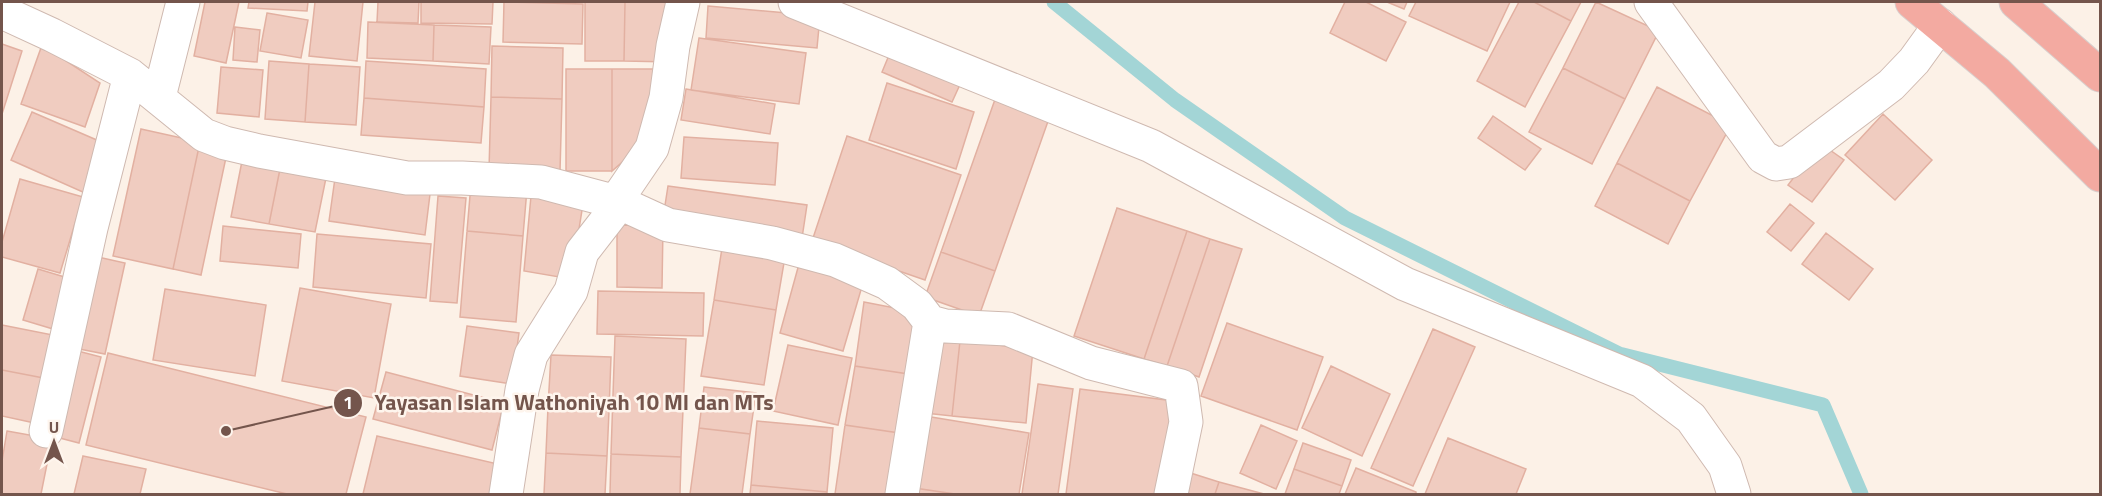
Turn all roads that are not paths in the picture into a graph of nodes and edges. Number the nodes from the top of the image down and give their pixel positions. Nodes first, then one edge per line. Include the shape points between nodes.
1 (183, 2) edge
2 (683, 2) edge
3 (795, 2) edge
4 (1651, 2) edge
5 (1912, 2) edge
6 (2016, 2) edge
7 (2, 12) edge
8 (1940, 25) junction
9 (130, 75) junction
10 (2100, 75) edge
11 (159, 97) junction
12 (2100, 175) edge
13 (620, 203) junction
14 (930, 322) junction
15 (46, 431) dead end
16 (506, 495) edge
17 (902, 495) edge
18 (1171, 495) edge
19 (1734, 495) edge

1 - 11 street
2 - 13 street via 666,98 652,148 618,198
3 - 19 street via 1151,146 1404,284 1642,381 1691,418 1725,466
4 - 8 street via 1763,157 1776,164 1789,162 1891,85
5 - 8 highway
6 - 10 highway
7 - 9 street
8 - 12 highway via 1997,73
9 - 11 street
9 - 15 street
11 - 13 street via 204,135 258,151 407,178 541,182
13 - 14 street via 668,225 772,243 835,260 887,283 917,305
13 - 16 street via 582,252 571,291 531,355
14 - 17 street
14 - 18 street via 1008,330 1091,363 1181,386 1186,422

